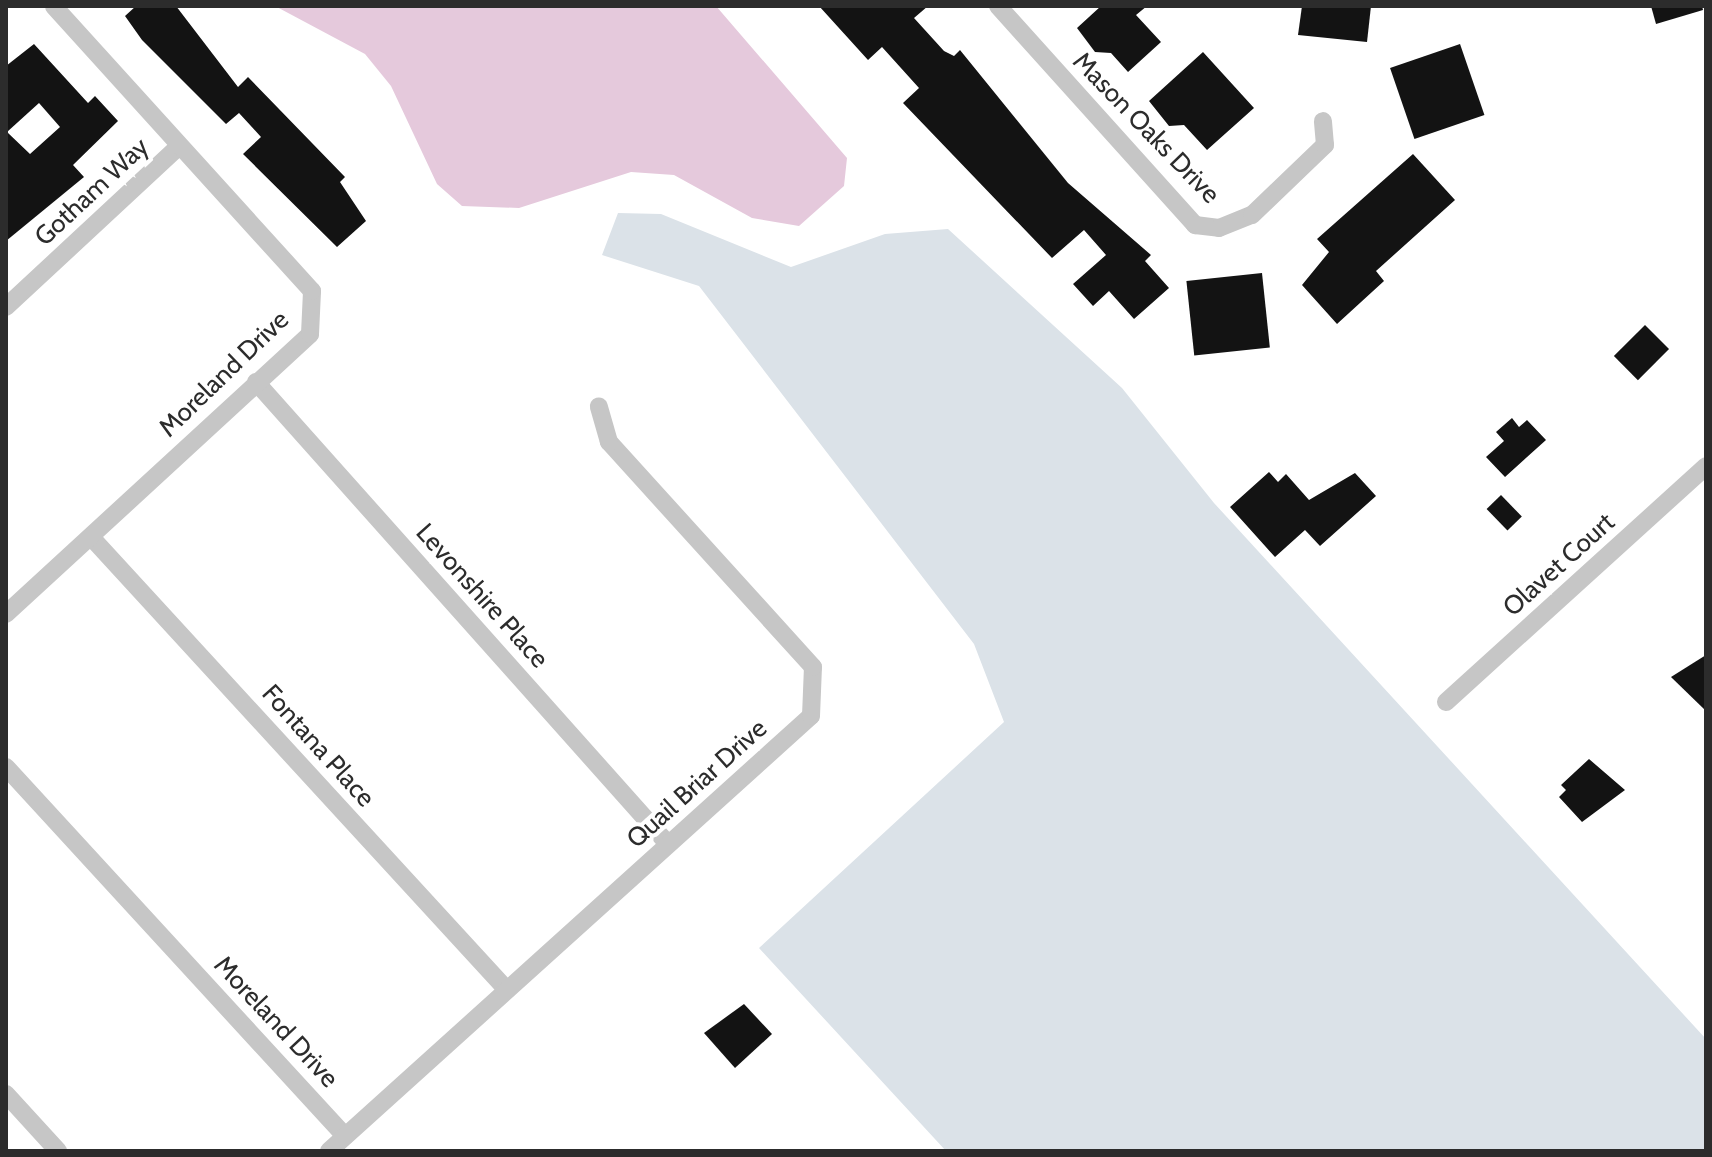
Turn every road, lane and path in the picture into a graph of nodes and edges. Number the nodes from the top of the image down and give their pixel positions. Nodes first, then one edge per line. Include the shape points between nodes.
1 (54, 6) edge
2 (998, 6) edge
3 (1323, 121) dead end
4 (177, 148) junction
5 (6, 307) edge
6 (256, 382) junction
7 (599, 406) dead end
8 (1706, 466) edge
9 (91, 537) junction
10 (6, 614) edge
11 (1446, 702) dead end
12 (6, 767) edge
13 (668, 844) junction
14 (507, 990) junction
15 (6, 1094) edge
16 (345, 1136) junction
17 (58, 1151) edge
18 (329, 1151) edge

1 - 4 street, Moreland Drive
2 - 3 street, Mason Oaks Drive via 1195,225 1219,228 1252,215 1325,145
4 - 5 street, Gotham Way
4 - 6 street, Moreland Drive via 312,291 310,334
6 - 9 street, Moreland Drive
6 - 13 street, Levonshire Place
7 - 13 street, Quail Briar Drive via 609,442 813,667 811,716
8 - 11 street, Olavet Court
9 - 10 street, Moreland Drive
9 - 14 street, Fontana Place
12 - 16 street, Moreland Drive
13 - 14 street, Quail Briar Drive
14 - 16 street, Quail Briar Drive
15 - 17 street
16 - 18 street, Quail Briar Drive

